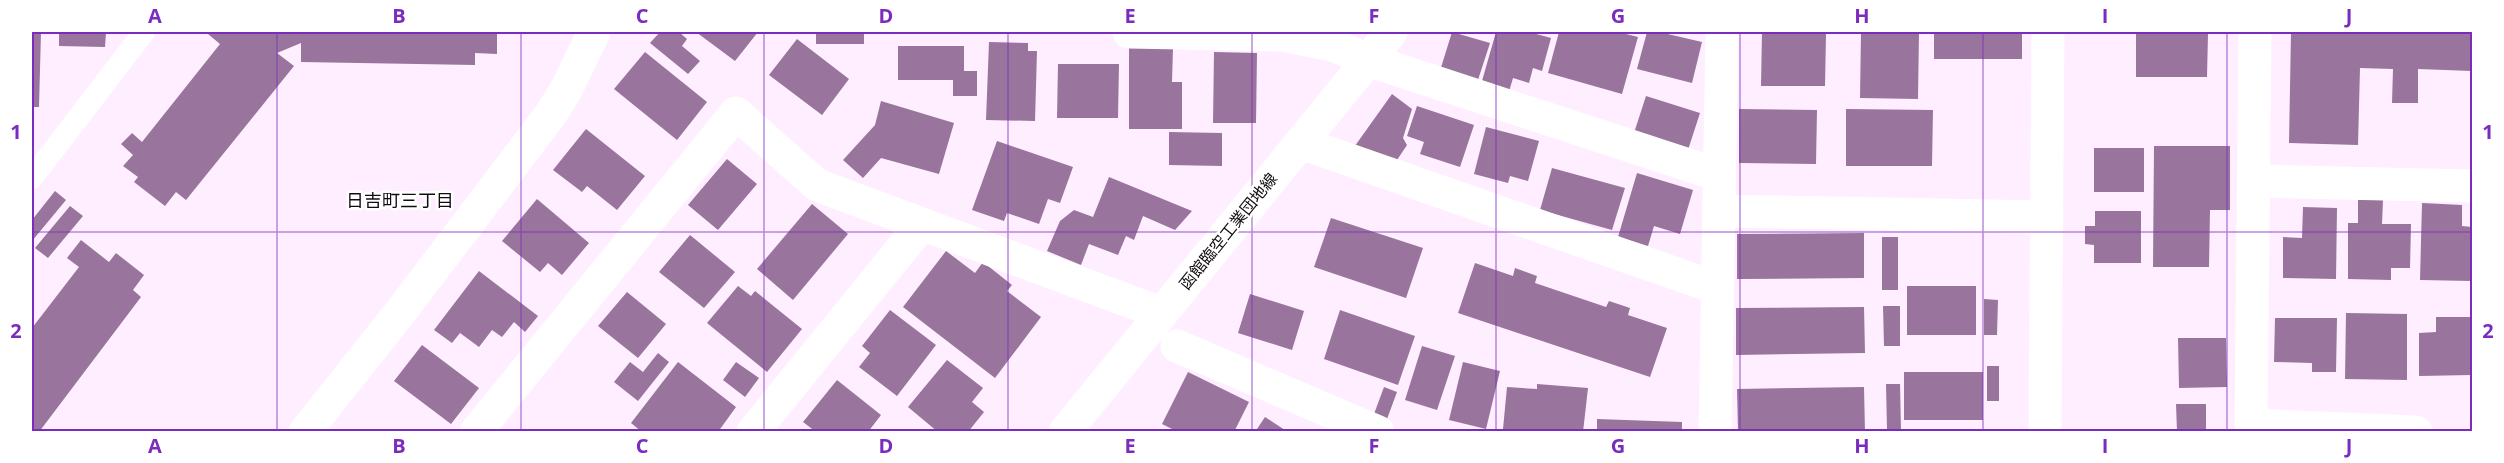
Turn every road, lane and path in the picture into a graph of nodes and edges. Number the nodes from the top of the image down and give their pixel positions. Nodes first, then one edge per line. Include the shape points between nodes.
1 (144, 32) edge
2 (594, 32) edge
3 (1129, 32) edge
4 (1391, 32) edge
5 (1722, 32) edge
6 (2048, 32) edge
7 (2256, 32) edge
8 (1368, 60) junction
9 (1301, 143) junction
10 (33, 174) edge
11 (1719, 175) junction
12 (2254, 181) junction
13 (2472, 186) edge
14 (1719, 212) junction
15 (2047, 217) junction
16 (922, 224) junction
17 (1717, 288) junction
18 (1161, 314) junction
19 (1177, 346) dead end
20 (2251, 428) edge
21 (305, 432) edge
22 (476, 432) edge
23 (753, 432) edge
24 (1065, 432) edge
25 (1378, 432) edge
26 (1715, 432) edge
27 (2045, 432) edge
28 (2416, 432) edge

1 - 10 lane
2 - 21 street via 551,114
3 - 8 street via 1282,35 1333,45
4 - 8 street, 函館臨空工業団地線
5 - 11 street
6 - 15 street
7 - 12 street
8 - 9 street, 函館臨空工業団地線
8 - 11 street
9 - 17 street
9 - 18 street, 函館臨空工業団地線
11 - 14 street
12 - 13 street
12 - 20 street
14 - 15 street
14 - 17 street
15 - 27 street
16 - 18 street
16 - 22 street via 818,185 736,113
16 - 23 street
17 - 26 street
18 - 24 street, 函館臨空工業団地線
19 - 25 street
20 - 28 street

